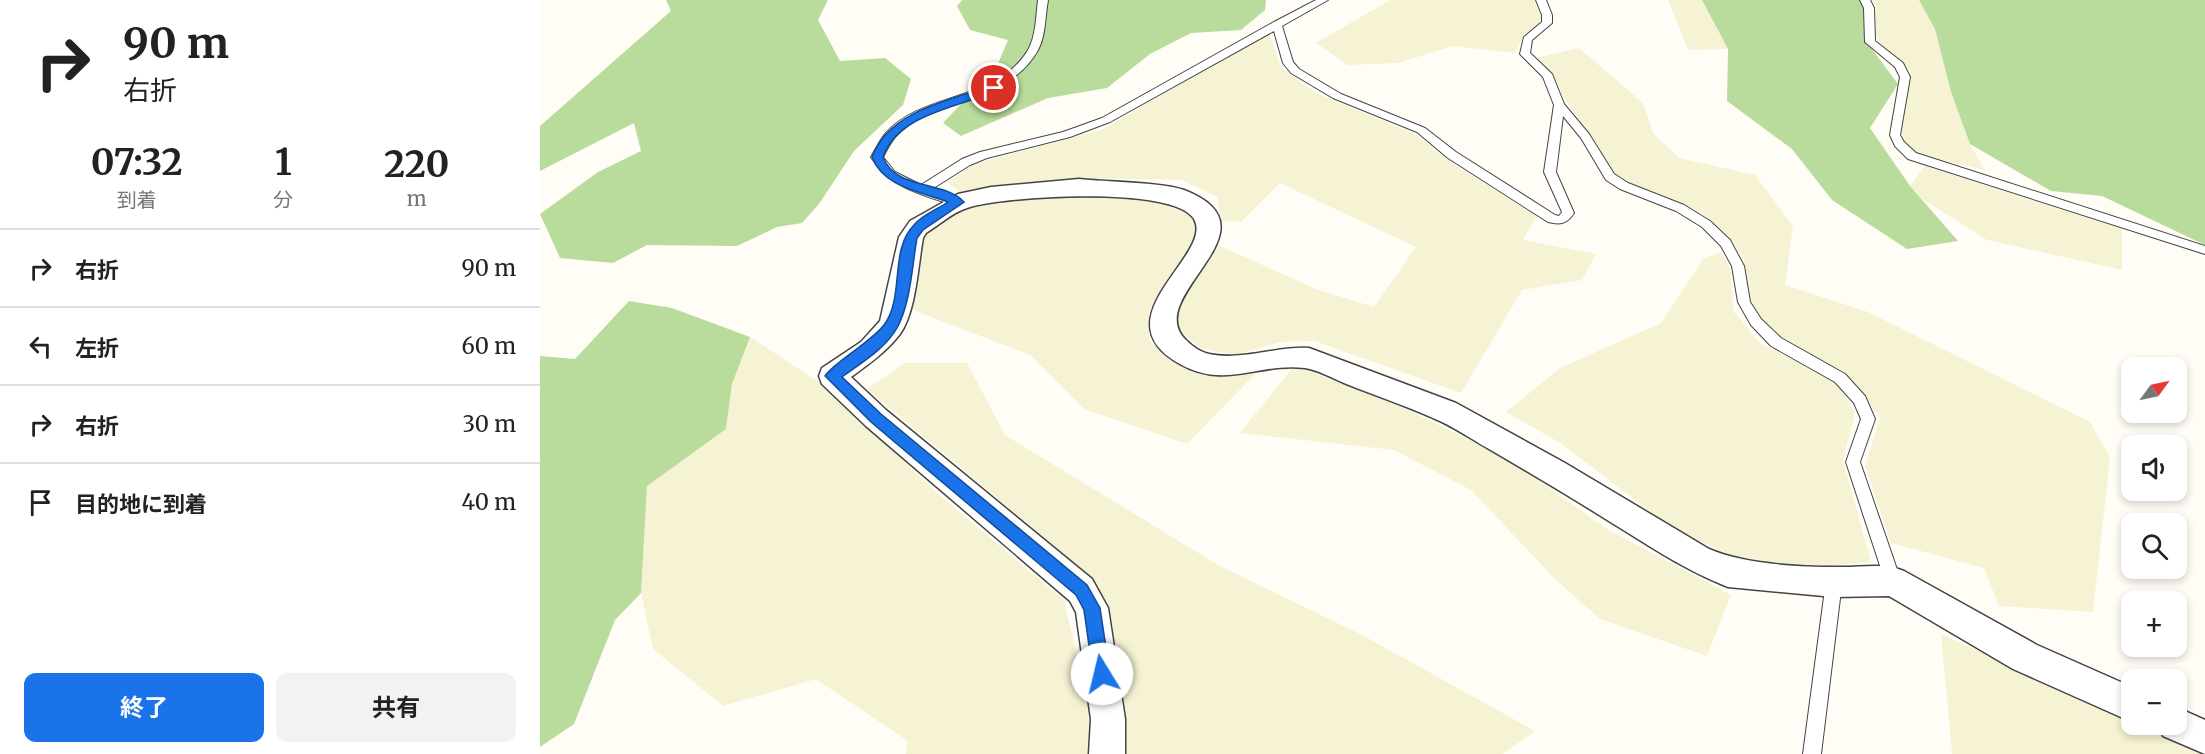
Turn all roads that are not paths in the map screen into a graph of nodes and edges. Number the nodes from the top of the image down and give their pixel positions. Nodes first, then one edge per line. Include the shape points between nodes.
1 (1042, 0) edge
2 (1323, 0) edge
3 (1541, 0) edge
4 (1864, 0) edge
5 (1277, 24) junction
6 (1559, 105) junction
7 (924, 189) junction
8 (958, 202) junction
9 (2205, 250) edge
10 (1893, 581) junction
11 (1834, 582) junction
12 (2121, 700) edge
13 (2187, 730) edge
14 (2205, 738) edge
15 (1107, 754) edge
16 (1812, 754) edge

1 - 7 lane via 1033,50 1011,75 982,94 922,114 902,125 880,148 877,157 881,168 895,179
2 - 5 lane
3 - 6 lane via 1547,24 1527,39 1525,54 1548,76
4 - 9 lane via 1869,8 1870,42 1899,65 1905,77 1895,135 1912,156
5 - 6 lane via 1294,71 1337,96 1421,130 1552,219 1562,220 1568,213 1550,172
5 - 7 lane via 1106,120 1066,135 984,155
6 - 10 lane via 1585,136 1610,177 1680,208 1706,224 1726,243 1738,266 1744,302 1756,322 1776,342 1840,378 1860,400 1868,419 1853,462
7 - 8 lane
8 - 11 street via 1079,187 1176,196 1195,206 1206,218 1209,233 1206,246 1162,313 1164,330 1173,346 1193,360 1221,366 1295,356 1309,358 1446,411 1556,472 1698,559 1728,572
8 - 15 street via 918,227 911,237 891,326 870,349 832,376 876,418 1081,590 1092,608 1108,719
10 - 11 street
10 - 12 street via 2025,657
11 - 16 lane
13 - 14 street

